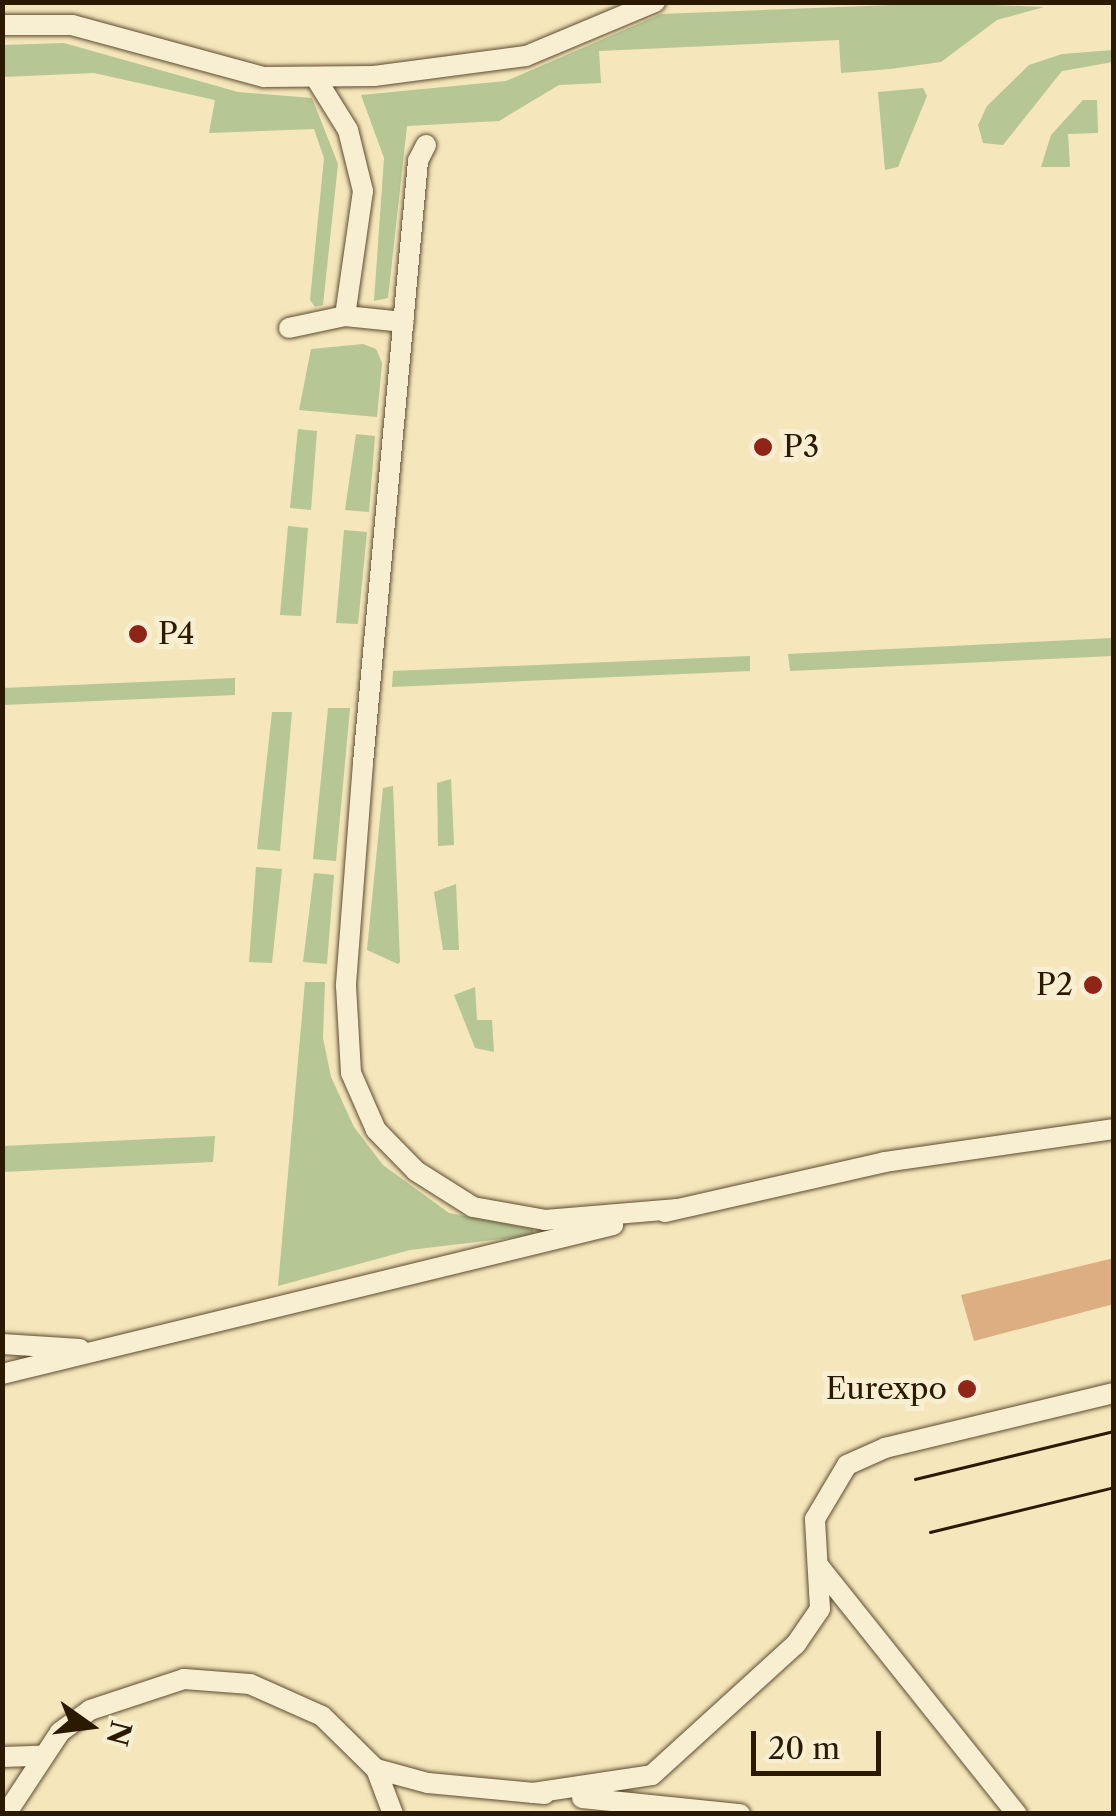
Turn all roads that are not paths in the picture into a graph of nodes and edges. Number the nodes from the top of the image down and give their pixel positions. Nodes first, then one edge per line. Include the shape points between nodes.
1 (655, 2) edge
2 (2, 25) edge
3 (315, 77) junction
4 (426, 146) dead end
5 (346, 316) junction
6 (404, 322) junction
7 (289, 328) dead end
8 (1114, 1129) edge
9 (675, 1209) junction
10 (2, 1344) edge
11 (102, 1351) junction
12 (2, 1374) edge
13 (1114, 1393) edge
14 (818, 1565) junction
15 (39, 1756) junction
16 (2, 1757) edge
17 (376, 1769) junction
18 (533, 1793) junction
19 (692, 1811) edge
20 (6, 1814) edge
21 (393, 1814) edge
22 (740, 1814) edge
23 (1016, 1814) edge

1 - 3 lane via 526,56
2 - 3 lane via 72,26 234,73
3 - 5 lane via 348,130 363,190
4 - 6 lane via 418,161
5 - 6 lane
5 - 7 lane
6 - 9 lane via 346,986 351,1072 376,1130 416,1171 473,1207 545,1220
8 - 9 lane via 884,1162
9 - 11 lane
10 - 11 lane
11 - 12 lane
13 - 14 lane via 885,1448 847,1465 815,1518
14 - 18 lane via 816,1622 672,1763 617,1786
14 - 23 lane
15 - 16 lane
15 - 17 lane via 60,1732 106,1704 154,1684 220,1680 290,1698 322,1716
15 - 20 lane
17 - 18 lane
17 - 21 lane
18 - 19 lane
19 - 22 lane

